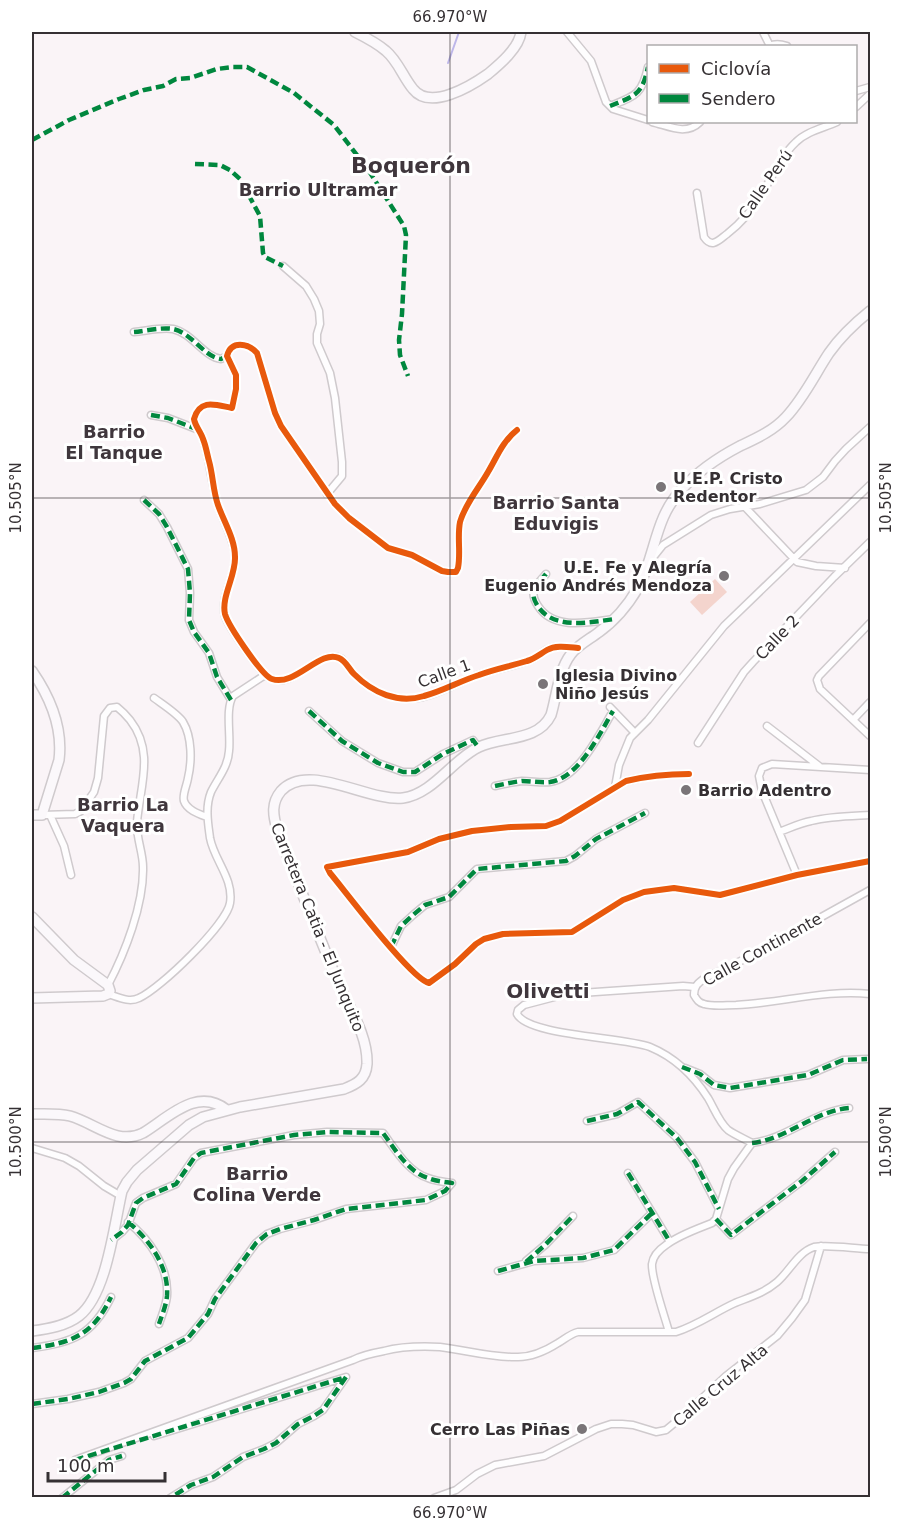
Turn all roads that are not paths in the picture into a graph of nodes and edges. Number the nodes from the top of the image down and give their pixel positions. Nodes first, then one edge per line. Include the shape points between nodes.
1 (355, 32) edge
2 (521, 32) edge
3 (567, 32) edge
4 (647, 72) edge
5 (870, 94) edge
6 (857, 105) edge
7 (610, 106) junction
8 (647, 120) edge
9 (658, 123) edge
10 (699, 123) edge
11 (835, 123) edge
12 (697, 193) dead end
13 (284, 266) dead end
14 (870, 310) edge
15 (134, 332) dead end
16 (227, 356) junction
17 (151, 415) dead end
18 (870, 427) edge
19 (199, 430) junction
20 (517, 430) dead end
21 (870, 485) edge
22 (327, 494) junction
23 (144, 500) dead end
24 (744, 506) junction
25 (870, 542) edge
26 (794, 560) junction
27 (648, 563) junction
28 (845, 568) junction
29 (546, 573) dead end
30 (615, 619) junction
31 (870, 623) edge
32 (578, 648) junction
33 (32, 671) edge
34 (265, 675) junction
35 (154, 698) dead end
36 (231, 700) junction
37 (870, 702) edge
38 (309, 711) dead end
39 (853, 720) junction
40 (767, 726) dead end
41 (635, 733) junction
42 (870, 736) edge
43 (698, 743) dead end
44 (478, 747) junction
45 (820, 766) junction
46 (870, 770) edge
47 (690, 774) dead end
48 (495, 786) dead end
49 (615, 787) junction
50 (645, 813) dead end
51 (32, 815) edge
52 (46, 815) junction
53 (870, 815) edge
54 (207, 817) junction
55 (779, 832) junction
56 (870, 861) edge
57 (71, 875) dead end
58 (797, 875) junction
59 (870, 890) edge
60 (32, 917) edge
61 (391, 947) junction
62 (696, 987) junction
63 (108, 990) junction
64 (870, 994) edge
65 (32, 998) edge
66 (867, 1059) dead end
67 (682, 1067) junction
68 (849, 1108) dead end
69 (226, 1110) junction
70 (32, 1114) edge
71 (587, 1121) dead end
72 (752, 1143) junction
73 (32, 1148) edge
74 (835, 1152) dead end
75 (628, 1173) dead end
76 (121, 1196) junction
77 (719, 1209) junction
78 (652, 1213) junction
79 (573, 1216) dead end
80 (716, 1219) junction
81 (128, 1222) junction
82 (111, 1240) junction
83 (670, 1242) junction
84 (821, 1246) junction
85 (870, 1249) edge
86 (524, 1264) junction
87 (498, 1271) dead end
88 (111, 1297) dead end
89 (159, 1324) dead end
90 (32, 1331) edge
91 (669, 1332) junction
92 (32, 1348) edge
93 (32, 1404) edge
94 (122, 1456) dead end
95 (62, 1497) edge
96 (170, 1497) edge
97 (434, 1497) edge

1 - 2 main road via 387,51 417,94 431,97 469,87 509,53
3 - 7 street via 591,61 602,95
4 - 7 street via 642,88
5 - 6 street
7 - 8 street
9 - 10 street via 685,130
11 - 12 street, Calle Perú via 801,137 794,144 750,210 716,243 704,237
13 - 22 street via 306,286 319,311 317,342 330,373 342,462 342,476
14 - 27 main road, Carretera Catia - El Junquito via 837,342 777,426 723,456 680,490 668,506
15 - 16 street via 175,330 214,357
16 - 19 street via 236,375 232,408 205,404 199,408 194,419
16 - 22 street via 230,348 240,345 257,353 280,426
17 - 19 street
18 - 24 street via 814,485 775,500
19 - 34 street via 217,502 236,556 224,604 225,617
20 - 22 street via 499,451 464,512 456,572 436,569 412,555 388,548 341,511
21 - 26 street
23 - 36 street via 159,514 188,569 189,620
24 - 26 street
24 - 27 street via 695,524 663,545
25 - 28 street, Calle 2
26 - 28 street
26 - 41 street via 724,626
27 - 30 main road, Carretera Catia - El Junquito via 637,590
28 - 43 street, Calle 2 via 748,667
29 - 30 street via 532,593 537,606 550,618 571,623
30 - 32 main road, Carretera Catia - El Junquito
31 - 39 street via 819,676 817,683
32 - 34 street, Calle 1 via 553,647 531,660 477,675 422,697 402,700 375,690 340,658 319,661 287,679
32 - 44 main road, Carretera Catia - El Junquito via 561,674 551,714 543,726 523,736
33 - 52 main road via 54,712 60,742
34 - 36 street
35 - 54 street via 184,724 190,750 184,800 192,810
36 - 54 street via 227,763 210,794
37 - 39 street
38 - 44 street via 342,741 378,763 403,772 416,772 473,740
39 - 42 street
40 - 45 street
41 - 48 street via 612,709 589,751 570,772 552,782 520,781
41 - 49 street via 624,751
44 - 69 main road, Carretera Catia - El Junquito via 422,791 404,798 313,779 288,784 275,799 277,830 360,1029 367,1065 357,1084 344,1089
45 - 46 street
45 - 55 street via 772,764 762,768 760,783
47 - 49 street via 639,778
49 - 61 street via 570,816 546,826 472,831 408,852 327,867
50 - 61 street via 566,861 477,869 449,897 425,905 413,915 401,926
51 - 52 main road
52 - 57 street via 64,846
52 - 63 street via 75,814 94,792 104,716 110,708 117,707 139,734 144,753 137,824 143,870 137,908
53 - 55 street via 817,819
54 - 63 street via 211,841 230,892 227,913 171,974 140,998 129,1000
55 - 58 street
56 - 58 street
58 - 61 street via 720,895 653,889 624,900 572,932 493,935 429,983 420,979
59 - 62 street, Calle Continente via 705,978
60 - 63 main road
62 - 64 street, Calle Continente via 697,1001 718,1005
62 - 67 street via 566,994 524,1005 517,1014 522,1021 552,1030 648,1046
63 - 65 main road via 103,996
66 - 67 street via 843,1060 808,1075 730,1088 714,1085
67 - 72 street via 728,1130
68 - 72 street via 828,1113 765,1142
69 - 70 main road via 213,1103 187,1104 136,1137 126,1138 68,1115
69 - 76 main road, Carretera Catia - El Junquito via 189,1125 137,1170
71 - 77 street via 618,1114 638,1102 677,1138 695,1162
72 - 77 street via 728,1179
73 - 76 street via 65,1158
74 - 80 street via 731,1235
75 - 78 street
76 - 82 main road, Carretera Catia - El Junquito
77 - 80 street
78 - 83 street
78 - 86 street via 614,1250 583,1258
79 - 86 street
80 - 83 street
81 - 82 street
81 - 89 street via 150,1244 165,1273 167,1295
81 - 93 street via 136,1203 176,1184 201,1153 294,1135 383,1133 400,1156 425,1178 452,1183 426,1200 346,1209 267,1234 256,1243 188,1338 145,1361 124,1383 99,1392
82 - 90 main road, Carretera Catia - El Junquito via 99,1288 88,1308 73,1320
83 - 91 street via 657,1252 652,1263
84 - 85 street
84 - 91 street via 804,1253 778,1281 755,1296 686,1329
84 - 97 street, Calle Cruz Alta via 805,1300 792,1318 772,1341 666,1430 656,1432 612,1424 544,1456 495,1465 456,1490
86 - 87 street
88 - 92 street via 86,1332 70,1340
91 - 96 street via 578,1332 519,1357 433,1347 385,1350 75,1460 346,1377 323,1410 276,1443
94 - 95 street via 110,1460

